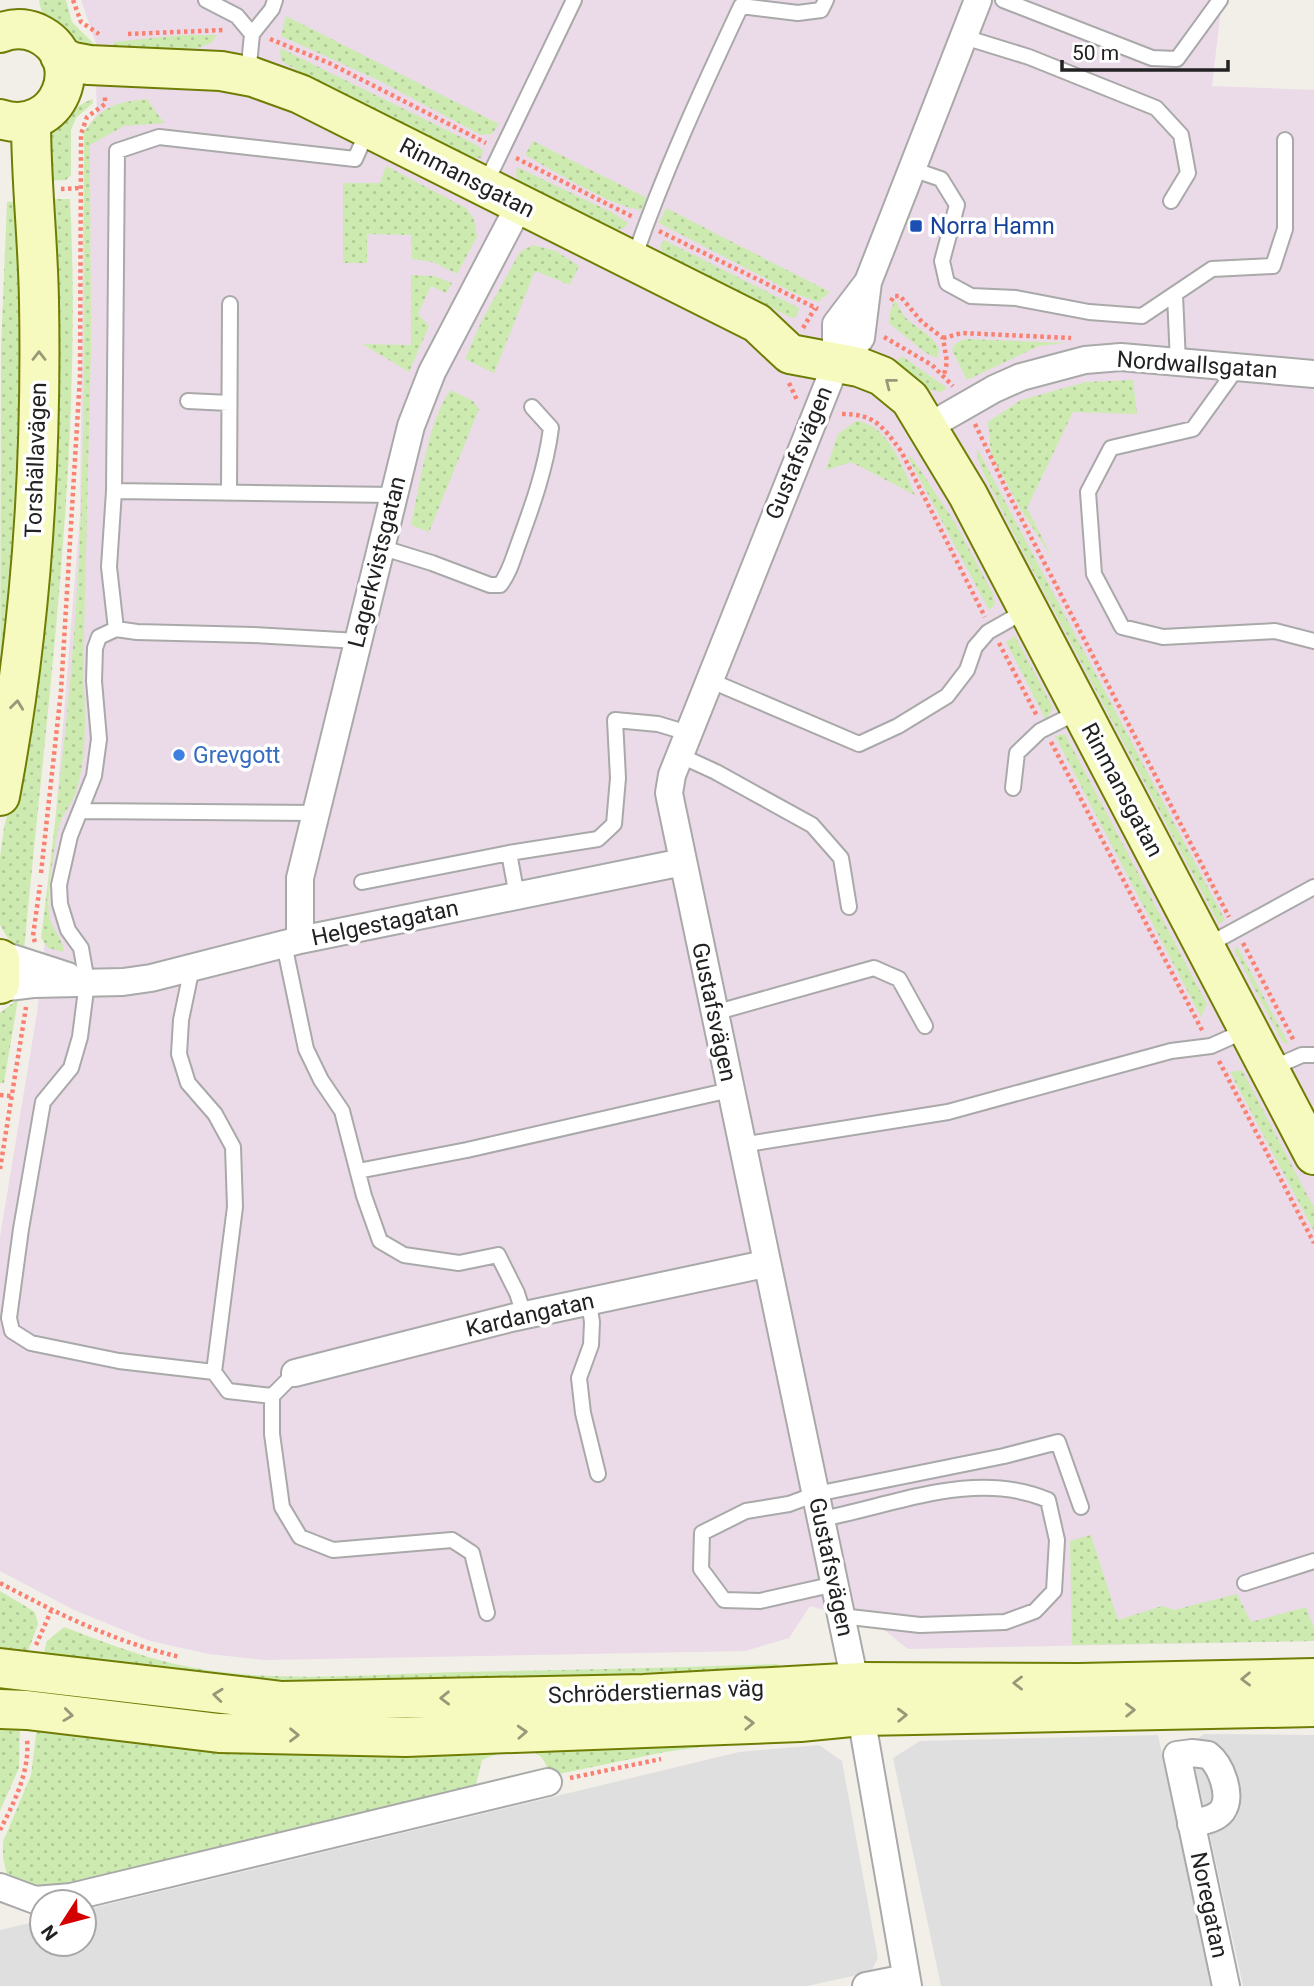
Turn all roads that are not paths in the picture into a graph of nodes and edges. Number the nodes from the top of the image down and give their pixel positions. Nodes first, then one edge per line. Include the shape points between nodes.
1 (206, 0) edge
2 (275, 0) edge
3 (574, 0) edge
4 (826, 0) edge
5 (978, 0) edge
6 (1003, 0) edge
7 (1220, 0) edge
8 (1044, 7) edge
9 (17, 21) edge
10 (252, 34) junction
11 (964, 37) junction
12 (60, 56) junction
13 (166, 68) junction
14 (248, 76) junction
15 (28, 116) edge
16 (369, 129) junction
17 (1285, 140) dead end
18 (912, 169) junction
19 (485, 186) junction
20 (1171, 201) dead end
21 (520, 204) junction
22 (633, 261) junction
23 (1175, 295) junction
24 (230, 304) dead end
25 (757, 323) junction
26 (1178, 362) junction
27 (836, 364) junction
28 (1237, 368) junction
29 (1314, 374) edge
30 (188, 401) dead end
31 (229, 403) junction
32 (532, 407) dead end
33 (926, 428) junction
34 (114, 491) junction
35 (229, 492) junction
36 (393, 495) junction
37 (380, 547) junction
38 (1028, 609) junction
39 (116, 629) junction
40 (358, 641) junction
41 (1314, 641) edge
42 (709, 680) junction
43 (1081, 710) junction
44 (684, 744) junction
45 (1013, 788) dead end
46 (0, 796) edge
47 (81, 811) junction
48 (316, 813) junction
49 (509, 853) junction
50 (683, 862) junction
51 (362, 882) dead end
52 (1314, 887) edge
53 (517, 896) junction
54 (849, 907) dead end
55 (1220, 939) junction
56 (292, 942) junction
57 (192, 967) junction
58 (11, 972) edge
59 (87, 982) junction
60 (714, 1013) junction
61 (925, 1026) dead end
62 (1248, 1030) junction
63 (1295, 1060) edge
64 (730, 1090) junction
65 (741, 1145) junction
66 (1314, 1155) edge
67 (358, 1171) junction
68 (765, 1264) junction
69 (589, 1302) junction
70 (524, 1315) junction
71 (214, 1372) junction
72 (295, 1373) joint
73 (272, 1396) junction
74 (598, 1474) dead end
75 (819, 1506) junction
76 (1082, 1507) dead end
77 (1314, 1560) edge
78 (1245, 1583) dead end
79 (835, 1584) junction
80 (488, 1613) dead end
81 (841, 1616) junction
82 (0, 1668) edge
83 (1314, 1678) edge
84 (858, 1699) junction
85 (1314, 1707) edge
86 (13, 1709) edge
87 (548, 1782) dead end
88 (1191, 1824) dead end
89 (0, 1887) edge
90 (907, 1982) edge
91 (866, 1986) edge
92 (1226, 1986) edge

1 - 10 lane via 237,16
2 - 10 lane
3 - 19 lane
4 - 22 lane via 821,10 798,13 741,6
5 - 11 street, Gustafsvägen
6 - 8 lane
7 - 8 lane via 1177,59 1152,58
9 - 12 street via 50,41
10 - 14 lane
11 - 18 street, Gustafsvägen
11 - 20 lane via 1029,57 1156,108 1181,135 1188,173
12 - 13 street, Rinmansgatan via 81,64
12 - 15 street via 64,83 58,101
13 - 14 street, Rinmansgatan
13 - 15 street, Rinmansgatan
14 - 16 street, Rinmansgatan via 300,94
46 -> 15 street, Torshällavägen via 25,641 38,471 39,300
16 - 19 street, Rinmansgatan
16 - 34 lane via 355,159 159,137 117,151
17 - 23 lane via 1285,229 1273,266 1212,269
18 - 23 lane via 941,179 957,205 942,261 947,283 971,296 1142,316
18 - 27 street, Gustafsvägen via 868,282 836,324
19 - 21 street, Rinmansgatan
21 - 22 street, Rinmansgatan
21 - 36 street, Lagerkvistsgatan via 432,372 411,426
22 - 25 street, Rinmansgatan
23 - 26 lane
24 - 31 lane
25 - 27 street, Rinmansgatan via 790,354
25 - 27 street, Rinmansgatan via 806,323
26 - 28 street, Nordwallsgatan
26 - 33 street, Nordwallsgatan via 1121,357 1021,377
27 - 33 street, Rinmansgatan via 869,402 901,421
33 -> 27 street, Rinmansgatan via 910,399 882,376
27 - 42 street, Gustafsvägen
28 - 29 street, Nordwallsgatan
28 - 41 lane via 1193,429 1111,448 1088,492 1094,574 1122,627 1163,636 1275,631
30 - 31 lane
31 - 35 lane
32 - 37 lane via 551,428 547,457 520,541 500,585
33 - 38 street, Rinmansgatan via 944,452
34 - 35 lane
34 - 39 lane via 109,567
35 - 36 lane
36 - 37 street, Lagerkvistsgatan
37 - 40 street, Lagerkvistsgatan
38 - 42 lane via 992,630 975,647 967,670 947,696 859,744
38 - 43 street, Rinmansgatan
39 - 40 lane
39 - 47 lane via 99,637 95,648 99,739 94,776
40 - 48 street, Lagerkvistsgatan
42 - 44 street, Gustafsvägen
43 - 45 lane via 1045,729 1017,753
43 - 55 street, Rinmansgatan
44 - 49 lane via 659,724 615,720 618,778 614,824 598,839
44 - 50 street, Gustafsvägen via 669,793
44 - 54 lane via 716,772 812,825 841,858
47 - 48 lane
47 - 59 lane via 59,885 60,904 68,930 81,948
48 - 56 street, Lagerkvistsgatan via 300,878
49 - 51 lane
49 - 53 lane
50 - 53 street, Helgestagatan
50 - 60 street, Gustafsvägen
52 - 55 lane
53 - 56 street, Helgestagatan
55 - 62 street, Rinmansgatan
56 - 57 street, Helgestagatan
56 - 67 lane via 306,1049 342,1111
57 - 59 street, Helgestagatan via 133,980
57 - 71 lane via 179,1054 188,1083 215,1114 233,1147 235,1207
58 - 59 street, Helgestagatan
59 - 71 lane via 71,1068 43,1102 9,1318 12,1331 31,1343 120,1362
60 - 61 lane via 874,968 900,979
60 - 64 street, Gustafsvägen
62 - 63 street, Rinmansgatan
62 - 65 lane via 1211,1046 1171,1051 948,1112
63 - 66 street, Rinmansgatan
64 - 65 street, Gustafsvägen
64 - 67 lane
65 - 68 street, Gustafsvägen
67 - 70 lane via 380,1241 404,1255 459,1263 498,1255
68 - 69 street, Kardangatan
68 - 75 street, Gustafsvägen
69 - 70 street, Kardangatan
69 - 74 lane via 591,1345 579,1378
70 - 72 street, Kardangatan
71 - 73 lane via 228,1391
72 - 73 lane
73 - 80 lane via 282,1507 299,1536 333,1550 452,1540 472,1553
75 - 76 lane via 1058,1442
75 - 79 street, Gustafsvägen
75 - 79 lane via 789,1504 746,1511 702,1533 701,1569 724,1600 760,1601
75 - 81 lane via 852,1513 965,1488 1027,1491 1048,1500 1057,1540 1054,1591 1035,1611 1006,1622 920,1625
77 - 78 lane
79 - 81 street, Gustafsvägen
81 - 84 street, Gustafsvägen
84 -> 82 street, Schröderstiernas väg via 644,1694 282,1701
83 -> 84 street, Schröderstiernas väg via 1079,1683
84 -> 85 street, Schröderstiernas väg
86 -> 84 street, Schröderstiernas väg via 219,1733 406,1737 800,1722
84 - 90 street, Gustafsvägen
87 - 89 street via 71,1897 35,1899
88 - 92 street, Noregatan
90 - 91 street

